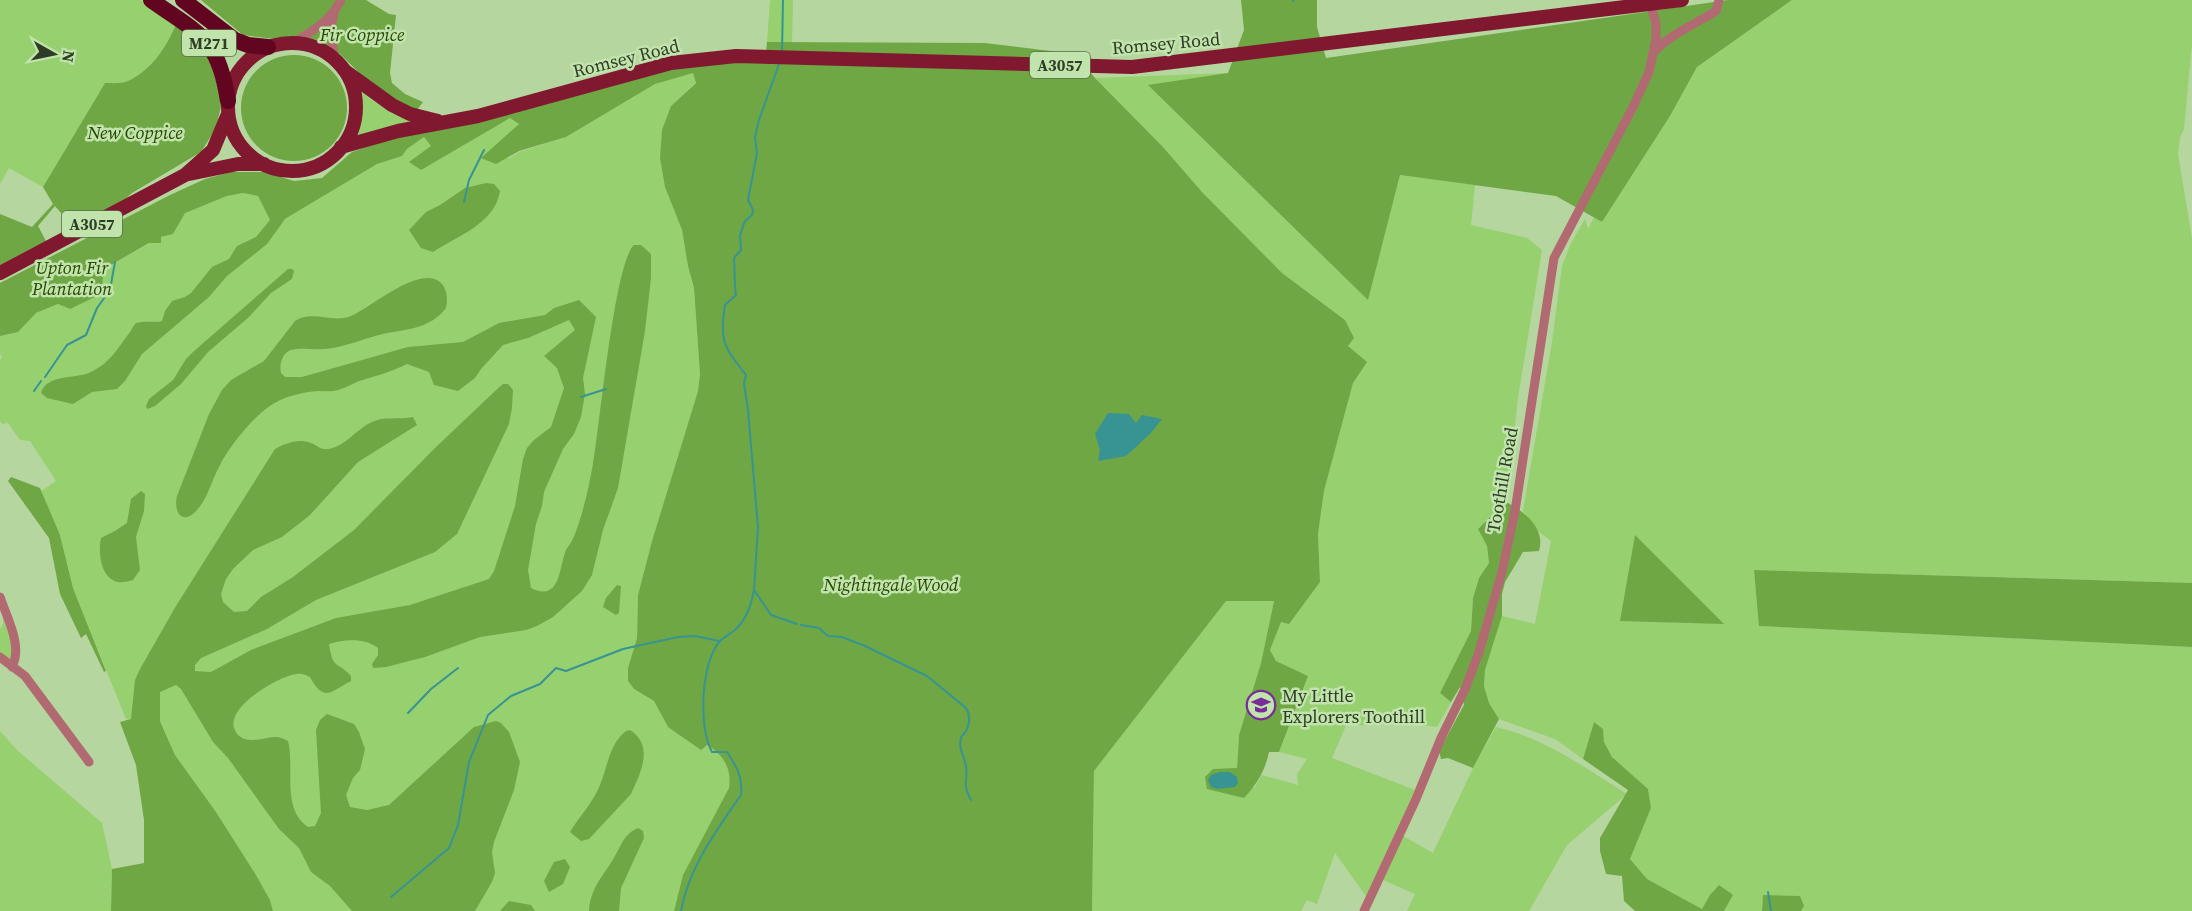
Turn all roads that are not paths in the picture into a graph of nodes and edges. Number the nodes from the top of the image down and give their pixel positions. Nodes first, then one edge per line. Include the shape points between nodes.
1 (151, 0) edge
2 (183, 0) edge
3 (341, 0) edge
4 (1682, 0) edge
5 (1719, 0) edge
6 (1649, 2) edge
7 (335, 11) junction
8 (293, 43) junction
9 (268, 48) junction
10 (1654, 52) junction
11 (334, 59) junction
12 (344, 69) junction
13 (228, 107) junction
14 (443, 123) junction
15 (341, 147) junction
16 (264, 164) junction
17 (185, 175) junction
18 (0, 273) edge
19 (0, 597) edge
20 (0, 657) edge
21 (12, 667) junction
22 (89, 762) dead end
23 (1364, 911) edge

1 - 13 highway, M271 via 201,34 211,46 221,64
2 - 9 highway, M271 via 238,42
3 - 7 street
4 - 6 main road, Romsey Road / A3057
5 - 10 street via 1716,11 1679,31
6 - 10 street, Toothill Road via 1656,23
6 - 14 main road, Romsey Road / A3057 via 1132,67 736,56 671,63
7 - 8 street via 323,24
7 - 11 street via 331,27
8 - 9 main road
8 - 11 main road via 315,47
9 - 13 main road via 240,69 230,90
10 - 23 street, Toothill Road via 1633,107 1554,258 1515,511 1486,629 1466,687
11 - 12 main road
12 - 14 main road, Romsey Road / A3057 via 392,105
12 - 15 main road via 356,103 352,126
13 - 16 main road via 236,138
13 - 17 main road, A3057 via 213,150
14 - 15 main road, Romsey Road / A3057
15 - 16 main road via 325,161 305,169 284,170
16 - 17 main road, A3057 via 238,164
17 - 18 main road, A3057
19 - 21 street via 16,646
20 - 21 street
21 - 22 street via 25,676

